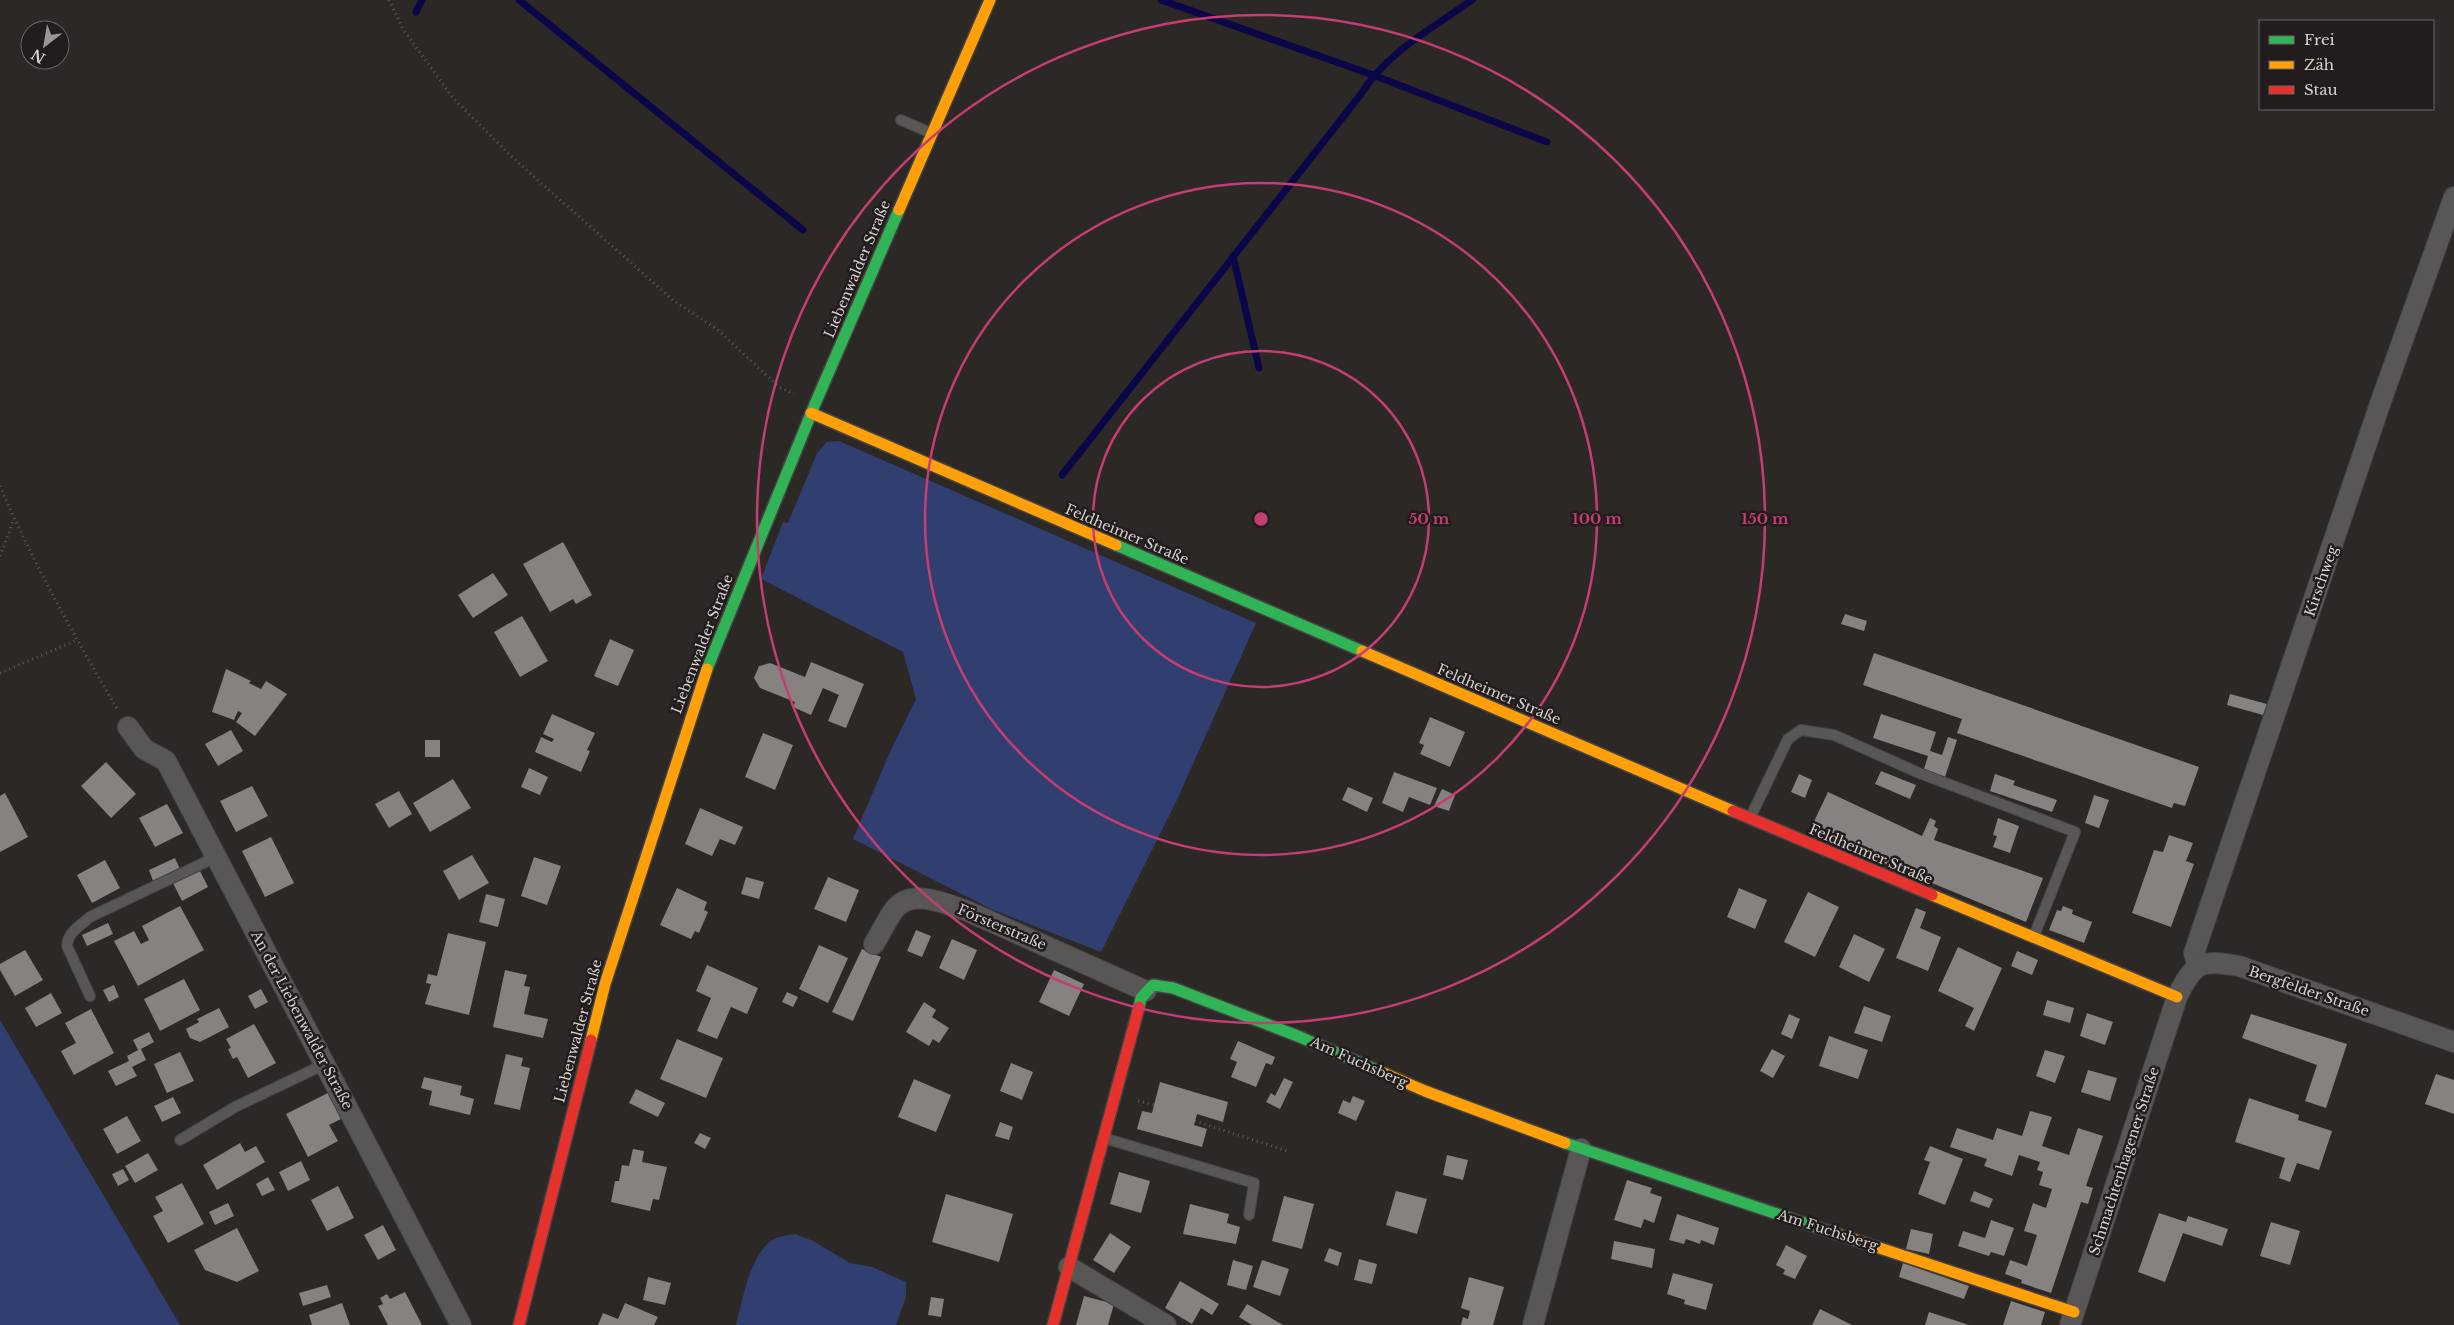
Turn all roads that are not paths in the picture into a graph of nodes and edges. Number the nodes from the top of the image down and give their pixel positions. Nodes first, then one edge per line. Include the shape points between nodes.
1 (990, 0) edge
2 (901, 120) dead end
3 (932, 133) junction
4 (2454, 197) edge
5 (813, 408) junction
6 (128, 727) road end
7 (1750, 819) junction
8 (216, 857) junction
9 (2034, 937) junction
10 (874, 944) dead end
11 (2198, 966) junction
12 (1144, 995) junction
13 (90, 996) dead end
14 (2178, 997) junction
15 (2454, 1042) edge
16 (325, 1064) junction
17 (1104, 1138) junction
18 (180, 1140) dead end
19 (1582, 1149) junction
20 (1249, 1215) dead end
21 (1070, 1267) junction
22 (2072, 1319) edge
23 (461, 1325) edge
24 (519, 1325) edge
25 (1053, 1325) edge
26 (1166, 1325) edge
27 (1533, 1325) edge

1 - 3 street, Liebenwalder Straße
2 - 3 lane
3 - 5 street, Liebenwalder Straße
4 - 11 street, Kirschweg via 2194,953
5 - 7 street, Feldheimer Straße
5 - 24 street, Liebenwalder Straße via 717,641 658,815 605,984
6 - 8 street, An der Liebenwalder Straße via 144,749 166,762
7 - 9 street, Feldheimer Straße
7 - 9 lane via 1788,739 1801,730 1834,735 1919,773 2074,832
8 - 13 lane via 90,917 73,931 67,946
8 - 16 street, An der Liebenwalder Straße
9 - 14 street, Feldheimer Straße
10 - 12 street, Försterstraße via 895,909 905,900 937,900 967,911
11 - 14 street via 2189,973
11 - 15 street, Bergfelder Straße via 2217,962 2239,966
12 - 17 street
12 - 19 street, Am Fuchsberg via 1152,985 1173,988 1300,1036 1426,1091
14 - 22 street, Schmachtenhagener Straße
16 - 18 lane via 236,1107
16 - 23 street, An der Liebenwalder Straße
17 - 20 lane via 1254,1183
17 - 21 street
19 - 22 street, Am Fuchsberg
19 - 27 street
21 - 25 street
21 - 26 street

